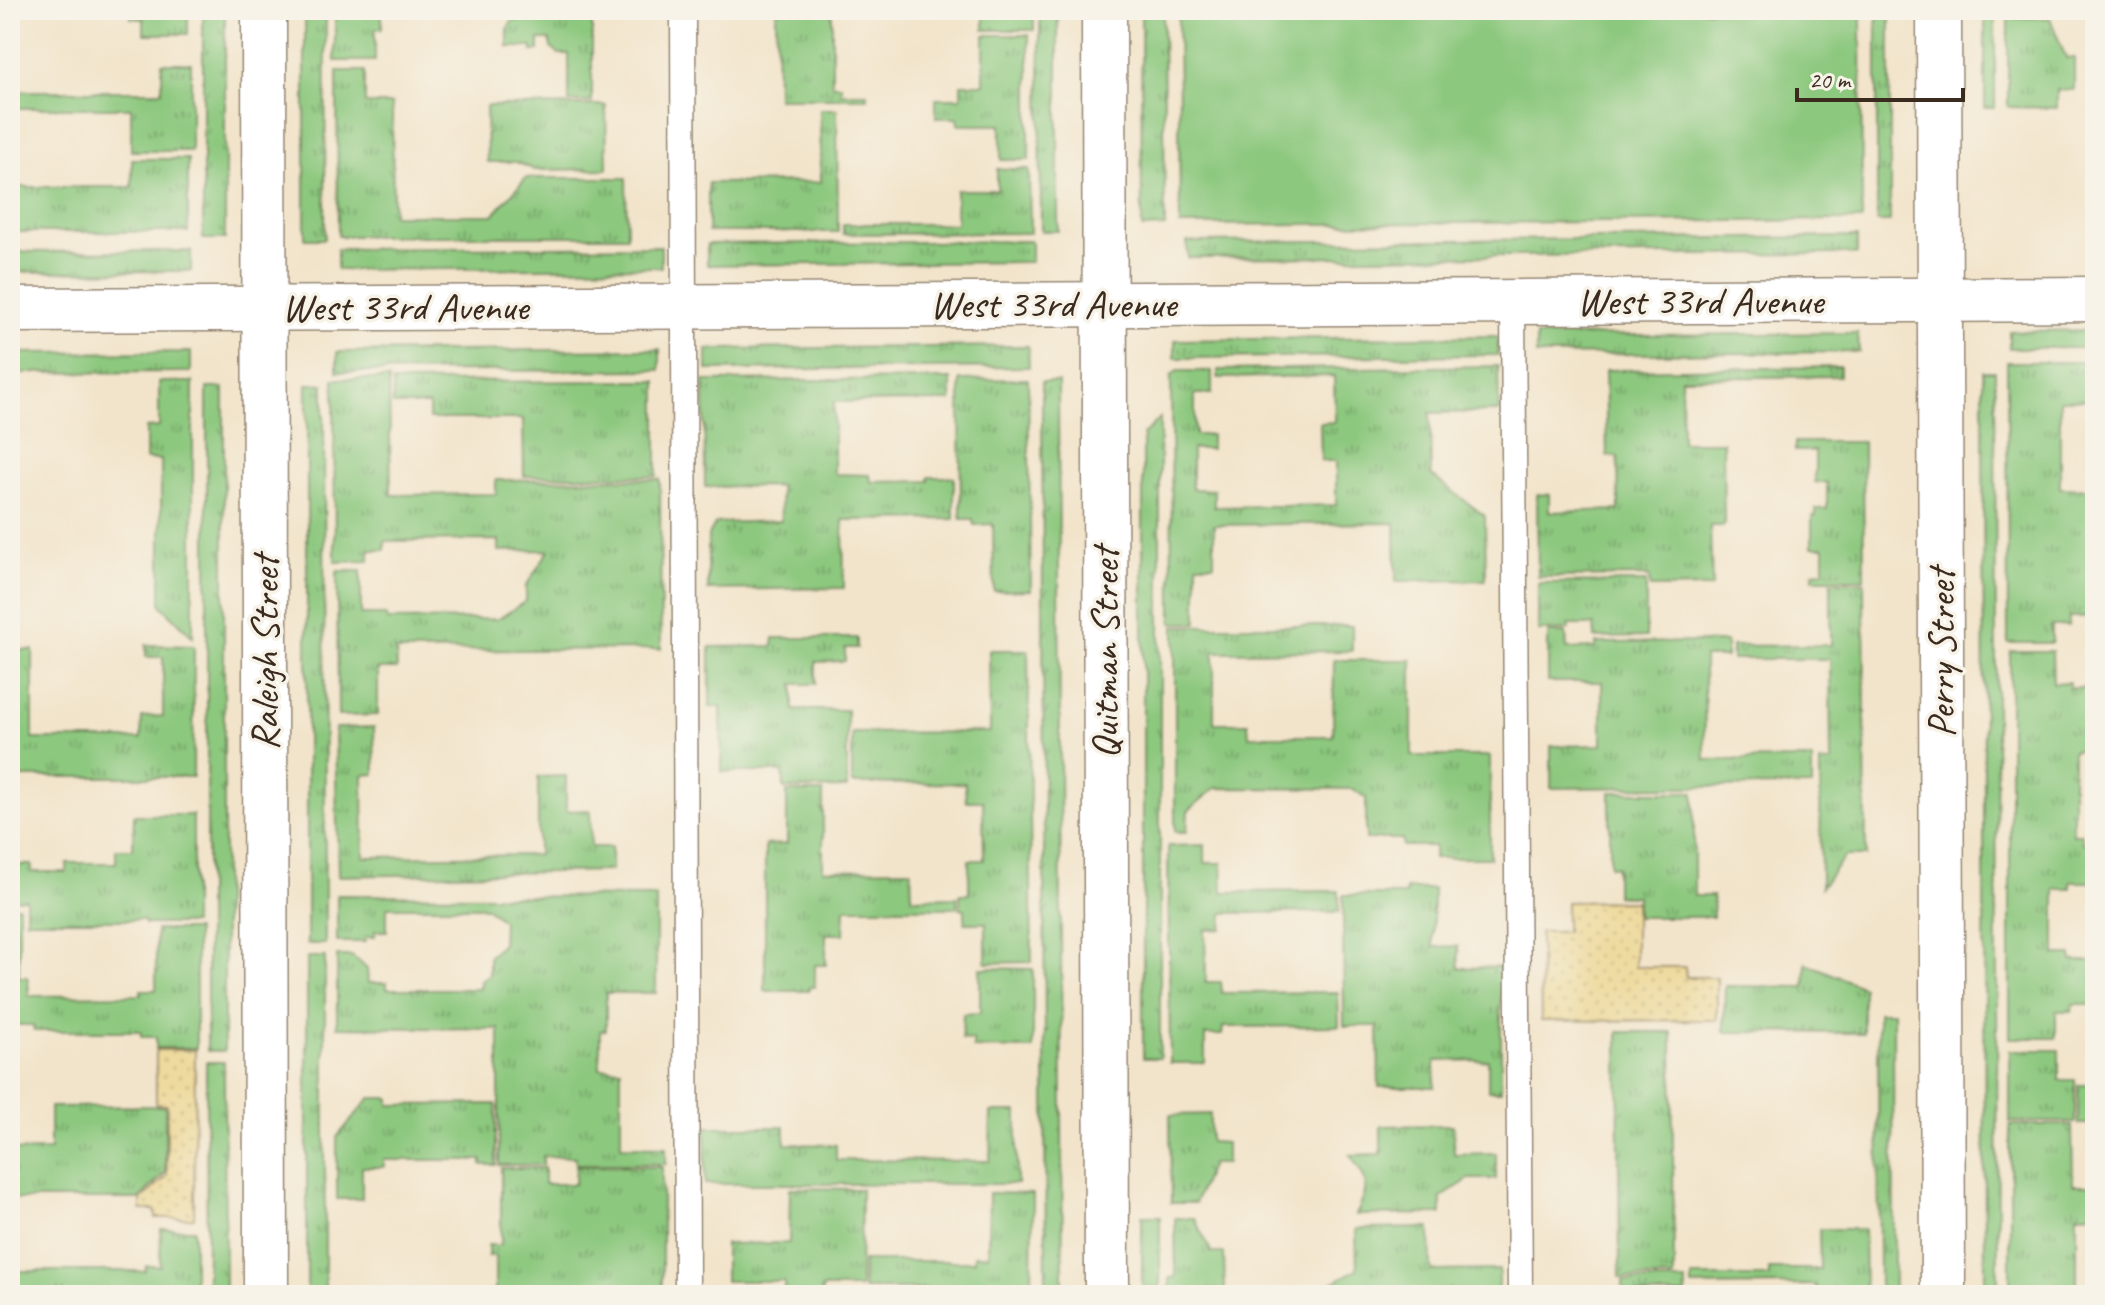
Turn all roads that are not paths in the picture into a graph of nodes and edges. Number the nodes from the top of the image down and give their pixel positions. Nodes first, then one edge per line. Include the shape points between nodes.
1 (264, 10) edge
2 (683, 10) edge
3 (1104, 10) edge
4 (1939, 10) edge
5 (2095, 299) edge
6 (1940, 300) junction
7 (1513, 302) junction
8 (1105, 304) junction
9 (683, 306) junction
10 (264, 309) junction
11 (10, 310) edge
12 (266, 1295) edge
13 (687, 1295) edge
14 (1107, 1295) edge
15 (1520, 1295) edge
16 (1943, 1295) edge

1 - 10 street, Raleigh Street
2 - 9 lane
3 - 8 street, Quitman Street
4 - 6 street, Perry Street
5 - 6 street, West 33rd Avenue
6 - 7 street, West 33rd Avenue
6 - 16 street, Perry Street
7 - 8 street, West 33rd Avenue
7 - 15 lane
8 - 9 street, West 33rd Avenue
8 - 14 street, Quitman Street
9 - 10 street, West 33rd Avenue
9 - 13 lane
10 - 11 street, West 33rd Avenue
10 - 12 street, Raleigh Street

